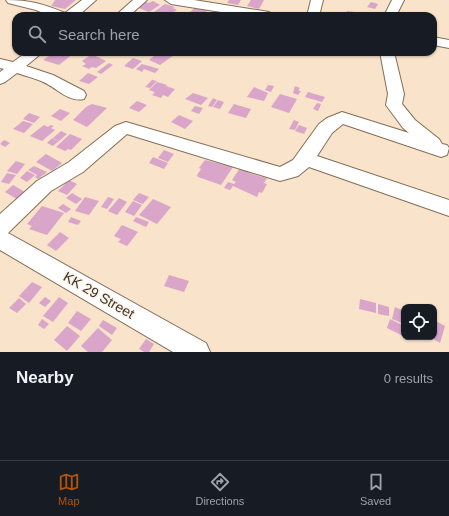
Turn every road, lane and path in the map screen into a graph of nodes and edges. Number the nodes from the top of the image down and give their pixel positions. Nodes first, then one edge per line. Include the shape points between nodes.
1 (12, 0) edge
2 (90, 0) edge
3 (141, 0) edge
4 (171, 0) edge
5 (317, 0) edge
6 (398, 0) edge
7 (52, 12) edge
8 (75, 12) edge
9 (126, 12) edge
10 (216, 12) edge
11 (314, 12) edge
12 (391, 12) edge
13 (437, 42) edge
14 (449, 44) edge
15 (31, 56) edge
16 (389, 56) edge
17 (0, 63) edge
18 (17, 68) junction
19 (0, 79) edge
20 (78, 95) dead end
21 (445, 153) edge
22 (306, 159) junction
23 (449, 208) edge
24 (0, 227) edge
25 (0, 239) edge
26 (197, 352) edge

1 - 7 street
2 - 8 street
3 - 9 street
4 - 10 street
5 - 11 street
6 - 12 street
13 - 14 street
15 - 18 street
16 - 21 street via 396,94 394,105 409,124
17 - 18 street
18 - 19 street
18 - 20 street via 48,78
21 - 22 street via 342,118 331,122
22 - 23 street
22 - 24 street via 291,173 280,174 126,128 71,171 44,186
25 - 26 street, KK 29 Street

